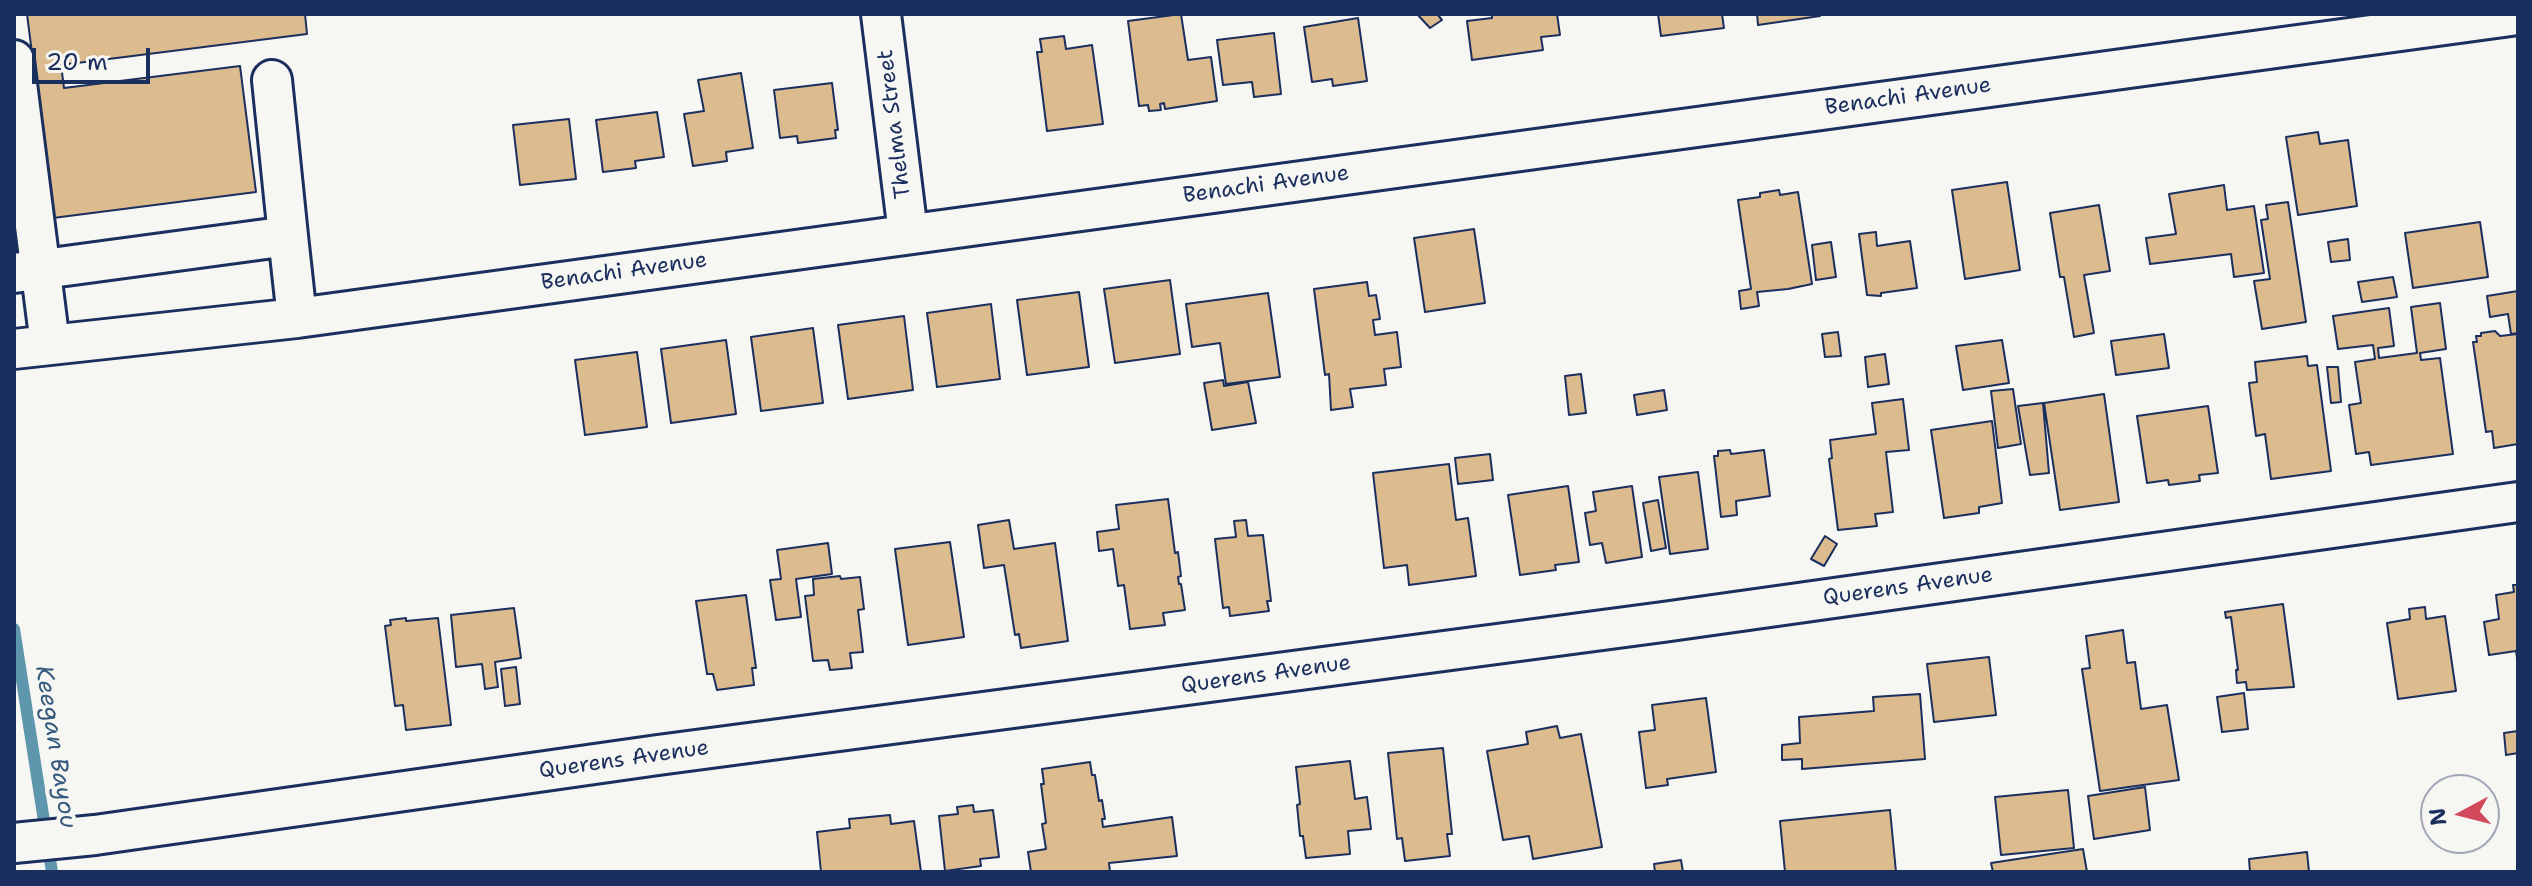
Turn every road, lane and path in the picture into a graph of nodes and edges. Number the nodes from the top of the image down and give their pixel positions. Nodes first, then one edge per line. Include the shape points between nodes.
1 (881, 14) edge
2 (2518, 15) edge
3 (14, 60) edge
4 (272, 80) dead end
5 (21, 169) edge
6 (908, 233) junction
7 (288, 236) junction
8 (27, 271) edge
9 (297, 318) junction
10 (32, 347) edge
11 (2518, 502) edge
12 (14, 843) edge

1 - 6 street, Thelma Street
2 - 6 street, Benachi Avenue
3 - 5 street
4 - 7 street
5 - 8 street
6 - 9 street, Benachi Avenue
7 - 8 street
7 - 9 street
8 - 10 street
9 - 10 street, Benachi Avenue
11 - 12 street, Querens Avenue

